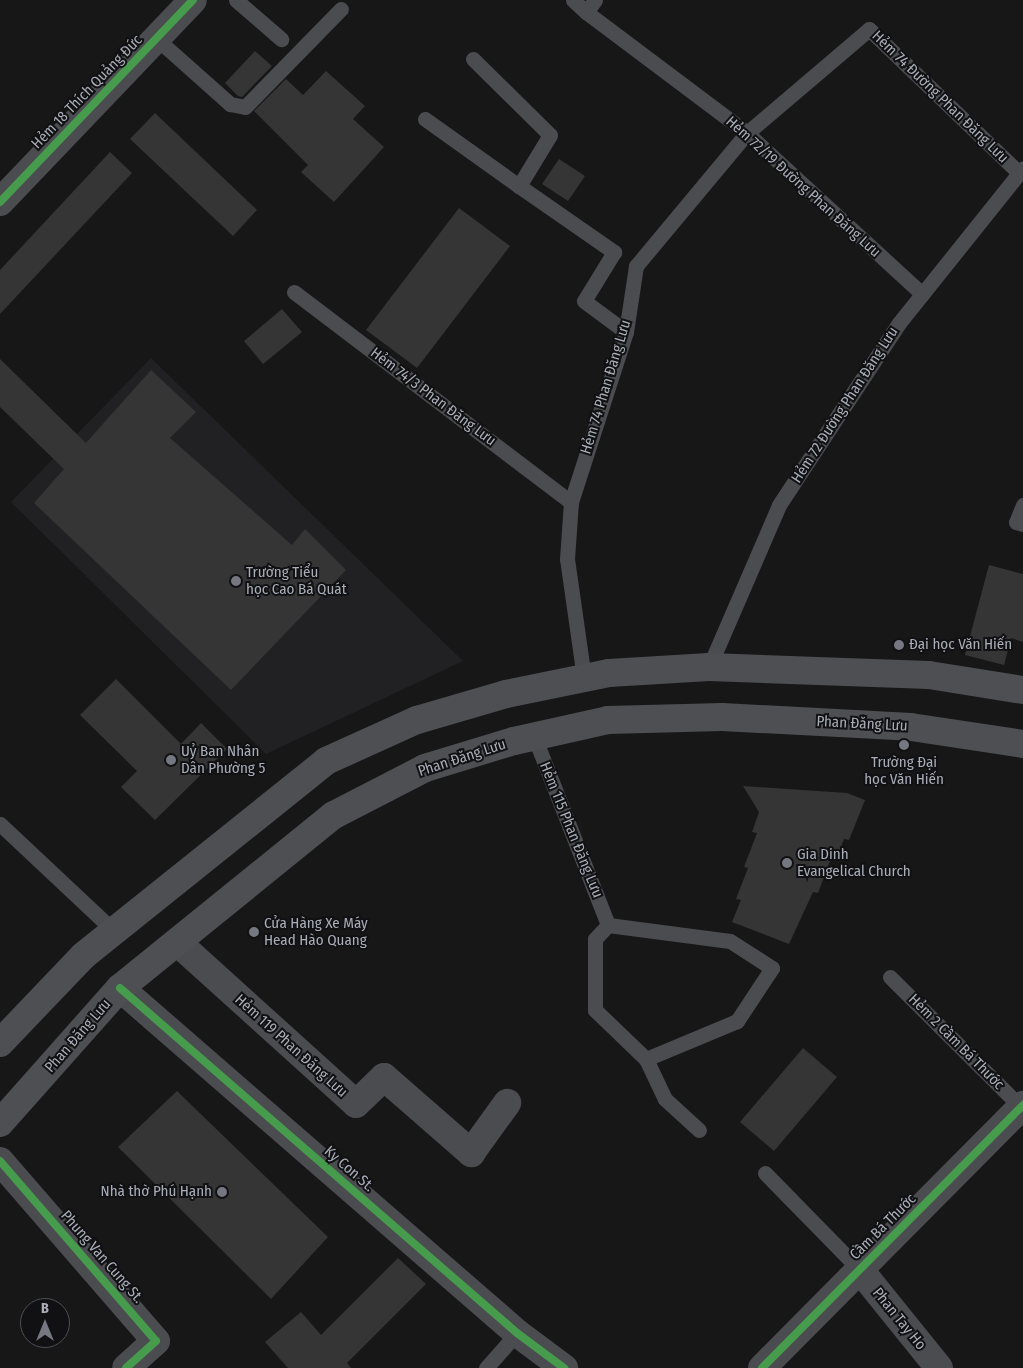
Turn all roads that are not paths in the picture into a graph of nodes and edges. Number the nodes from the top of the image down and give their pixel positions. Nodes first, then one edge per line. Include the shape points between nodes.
1 (193, 0) edge
2 (236, 0) edge
3 (573, 0) edge
4 (590, 6) edge
5 (341, 9) dead end
6 (157, 39) junction
7 (281, 39) dead end
8 (473, 59) dead end
9 (425, 119) dead end
10 (747, 133) junction
11 (1021, 170) edge
12 (519, 186) junction
13 (0, 202) edge
14 (294, 292) dead end
15 (922, 294) junction
16 (626, 332) junction
17 (571, 502) junction
18 (1023, 505) edge
19 (1023, 524) edge
20 (709, 666) junction
21 (584, 678) junction
22 (1023, 690) edge
23 (534, 736) junction
24 (1023, 744) edge
25 (0, 824) edge
26 (608, 924) junction
27 (114, 931) junction
28 (177, 942) junction
29 (890, 977) dead end
30 (120, 988) junction
31 (0, 1043) edge
32 (646, 1059) junction
33 (507, 1103) dead end
34 (1022, 1106) edge
35 (0, 1124) edge
36 (699, 1130) dead end
37 (0, 1161) edge
38 (765, 1174) dead end
39 (860, 1270) junction
40 (517, 1333) junction
41 (126, 1368) edge
42 (486, 1368) edge
43 (564, 1368) edge
44 (762, 1368) edge
45 (939, 1368) edge

1 - 6 street, Hẻm 18 Thích Quảng Đức
2 - 7 lane
3 - 4 lane, Hẻm 72/19 Đường Phan Đăng Lưu
4 - 10 lane, Hẻm 72/19 Đường Phan Đăng Lưu
5 - 6 lane via 245,107 230,104
6 - 13 street, Hẻm 18 Thích Quảng Đức
8 - 12 lane via 550,135
9 - 12 lane
10 - 11 lane, Hẻm 74 Đường Phan Đăng Lưu via 869,29
10 - 15 lane, Hẻm 72/19 Đường Phan Đăng Lưu
10 - 16 lane, Hẻm 74 Phan Đăng Lưu via 636,266
11 - 15 lane, Hẻm 72 Đường Phan Đăng Lưu
12 - 16 lane via 614,252 584,301
14 - 17 lane, Hẻm 74/3 Phan Đăng Lưu
15 - 20 lane, Hẻm 72 Đường Phan Đăng Lưu via 899,323 780,505
16 - 17 lane, Hẻm 74 Phan Đăng Lưu
17 - 21 lane, Hẻm 74 Phan Đăng Lưu via 567,559
18 - 19 lane via 1016,522
20 - 21 main road via 609,673
20 - 22 main road via 929,675
21 - 27 main road via 506,694 417,720 326,761
23 - 24 main road, Phan Đăng Lưu via 608,720 722,717 911,727
23 - 26 lane, Hẻm 115 Phan Đăng Lưu
23 - 28 main road, Phan Đăng Lưu via 424,768 334,815
25 - 27 lane
26 - 32 lane via 595,939 595,1010
26 - 32 lane via 730,941 772,968 737,1021
27 - 31 main road via 83,956
28 - 30 main road, Phan Đăng Lưu
28 - 33 street, Hẻm 119 Phan Đăng Lưu via 356,1104 384,1077 471,1153
29 - 34 lane, Hẻm 2 Cầm Bá Thước
30 - 35 main road, Phan Đăng Lưu
30 - 40 street, Ky Con St.
32 - 36 lane via 665,1099
34 - 39 street, Cầm Bá Thước
37 - 41 street, Phung Van Cung St. via 156,1341
38 - 39 lane
39 - 44 street, Cầm Bá Thước
39 - 45 street, Phan Tay Ho
40 - 42 lane
40 - 43 street, Ky Con St.

